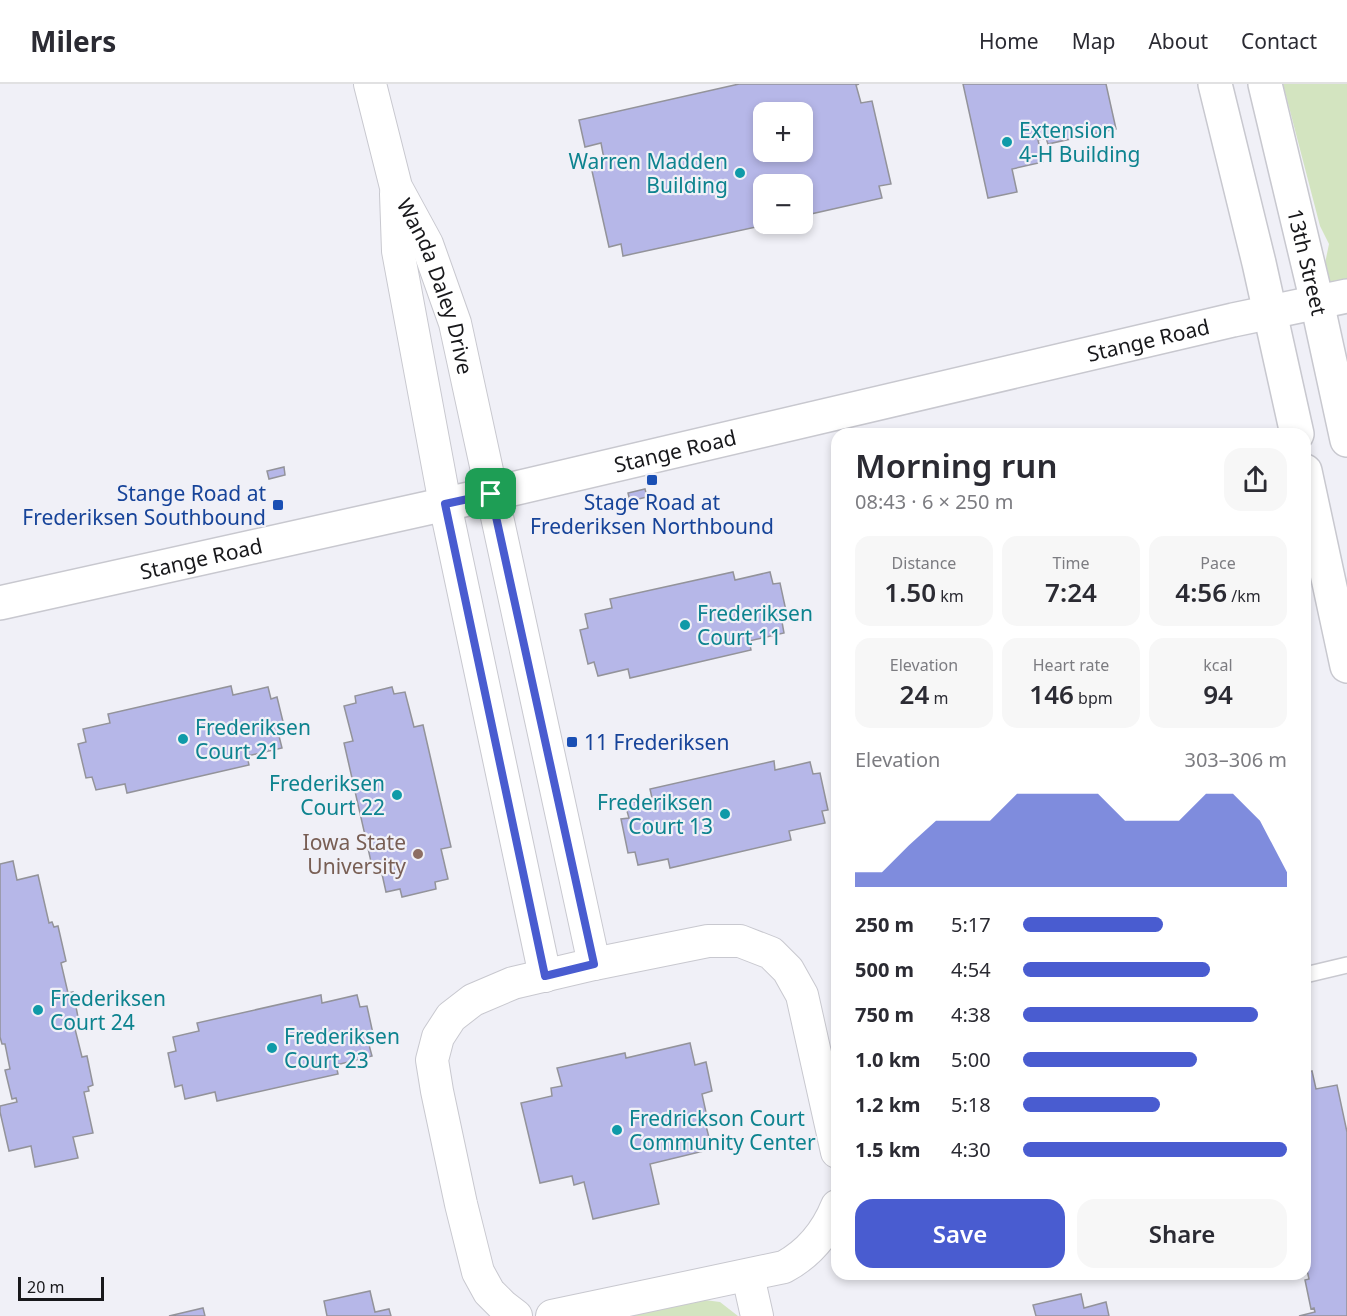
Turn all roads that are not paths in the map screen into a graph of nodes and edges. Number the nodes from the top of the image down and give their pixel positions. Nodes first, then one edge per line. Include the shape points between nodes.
1 (370, 84) edge
2 (1215, 84) edge
3 (1265, 84) edge
4 (396, 187) junction
5 (1332, 299) edge
6 (1270, 312) junction
7 (1296, 428) edge
8 (1347, 440) edge
9 (491, 494) junction
10 (1311, 499) edge
11 (445, 504) junction
12 (0, 603) edge
13 (1347, 666) edge
14 (594, 964) junction
15 (1347, 965) edge
16 (1311, 974) edge
17 (545, 976) junction
18 (830, 1082) edge
19 (831, 1220) edge
20 (748, 1276) junction
21 (516, 1316) edge
22 (552, 1316) edge
23 (757, 1316) edge

1 - 4 street, Wanda Daley Drive
2 - 6 main road
3 - 5 main road, 13th Street
4 - 9 street, Wanda Daley Drive via 427,244 455,324
4 - 11 street via 398,251
5 - 6 main road, Stange Road
5 - 8 main road, 13th Street
6 - 7 main road
6 - 9 main road, Stange Road
9 - 11 main road, Stange Road
9 - 14 street, Wanda Daley Drive
10 - 13 main road
11 - 12 main road, Stange Road
11 - 17 street
14 - 17 street
14 - 18 street via 708,941 740,941 771,953 788,970 802,995
15 - 16 lane
17 - 21 street via 513,983 473,1000 451,1017 438,1037 432,1060 478,1272 489,1292
19 - 20 street via 799,1259
20 - 22 street
20 - 23 street

